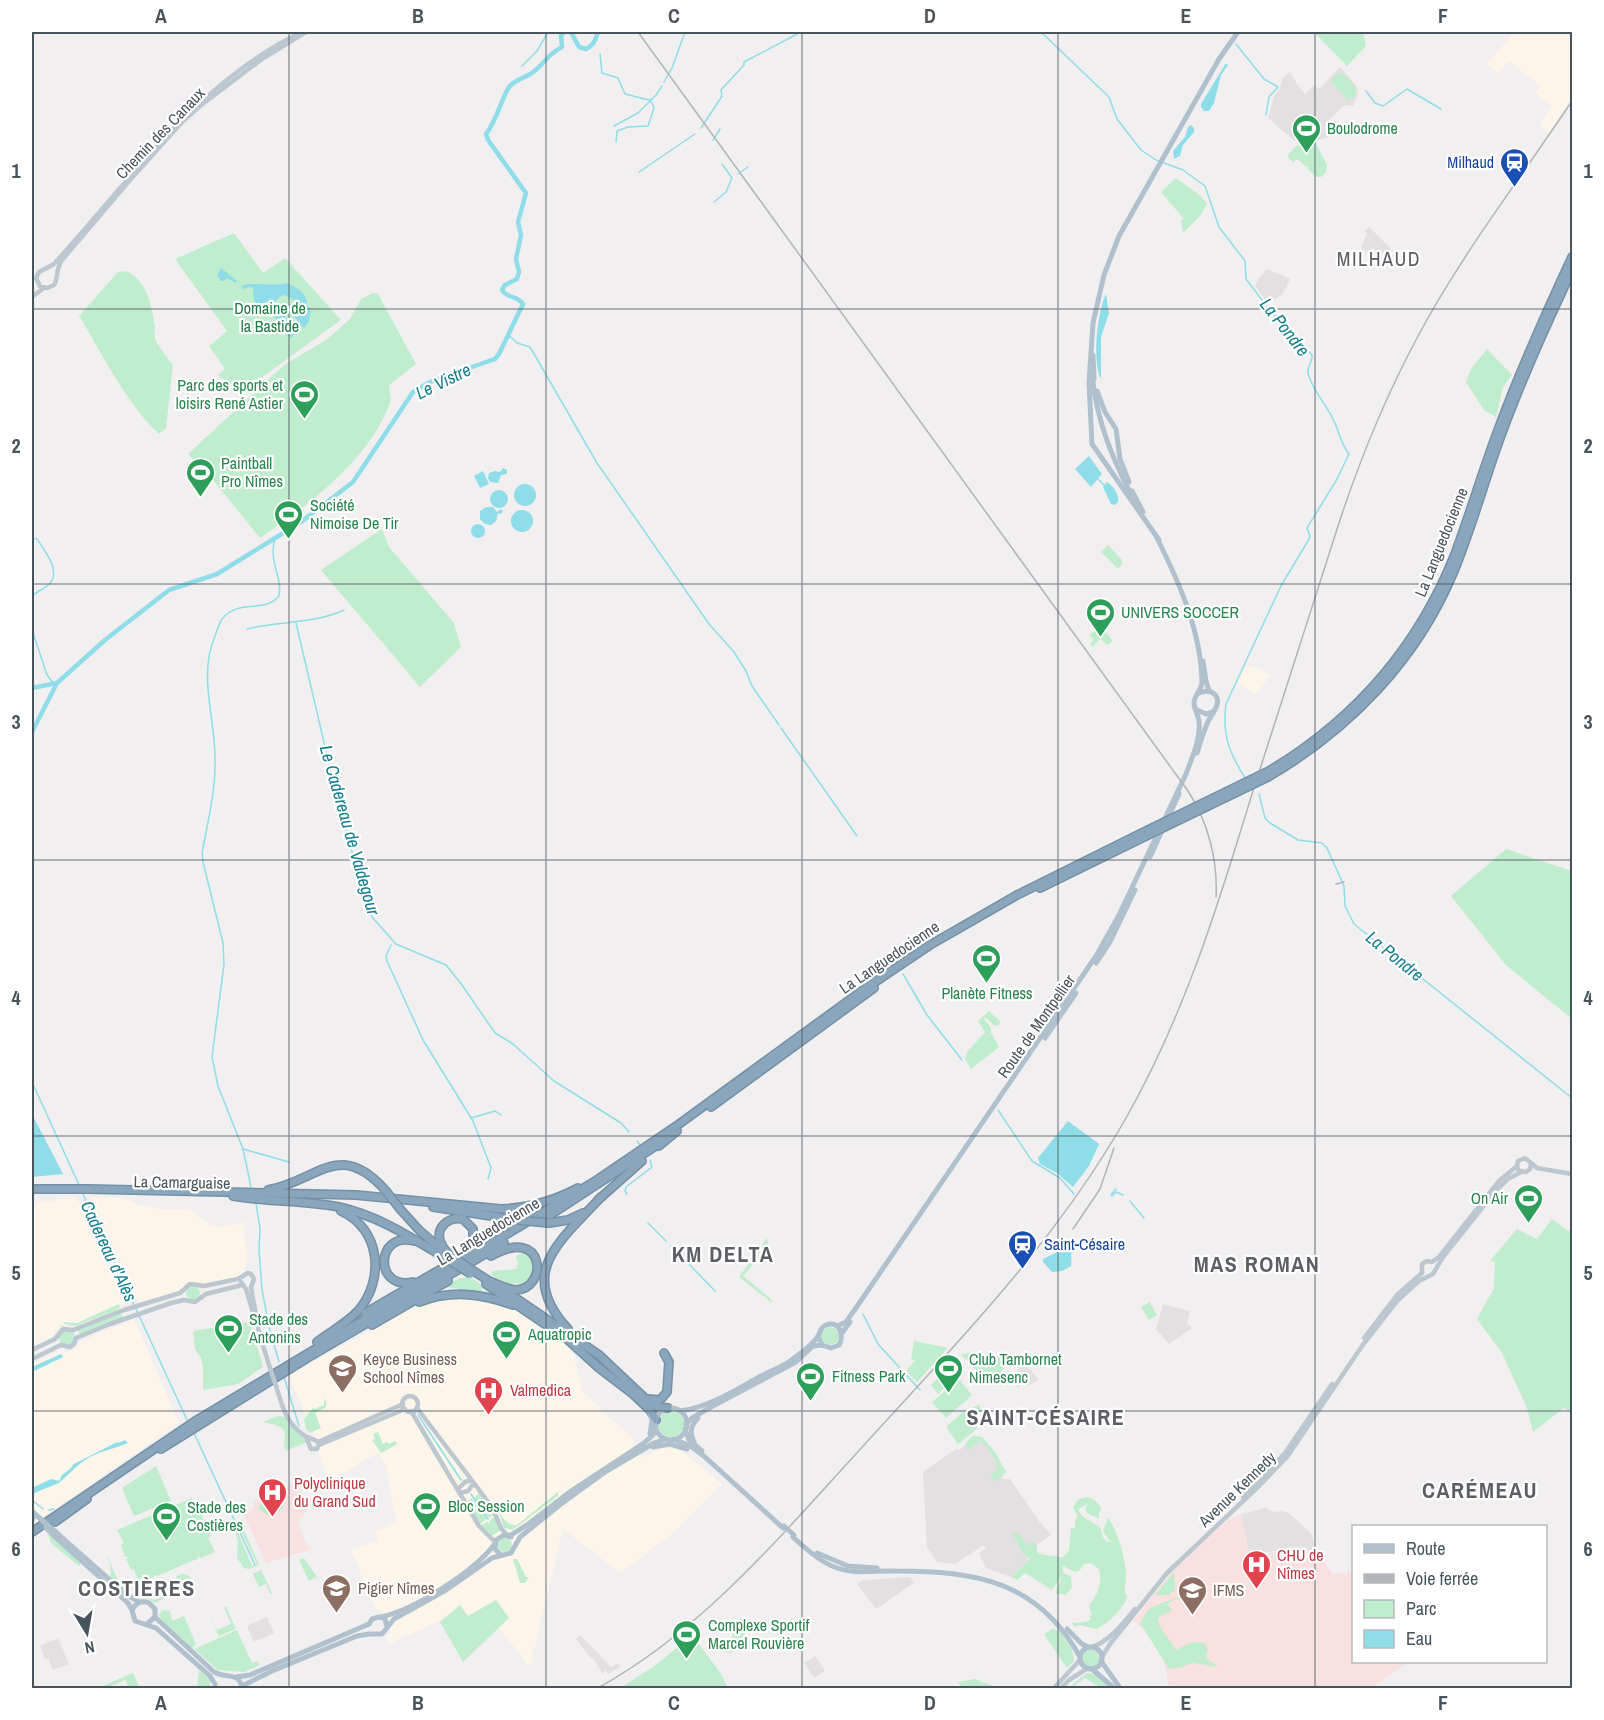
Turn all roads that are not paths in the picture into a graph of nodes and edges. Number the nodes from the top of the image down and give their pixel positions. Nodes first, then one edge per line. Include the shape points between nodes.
1 (304, 32) edge
2 (1238, 32) edge
3 (1572, 257) edge
4 (45, 269) junction
5 (1572, 270) edge
6 (56, 275) junction
7 (37, 282) junction
8 (44, 288) junction
9 (32, 295) edge
10 (1093, 326) junction
11 (1155, 535) junction
12 (1204, 679) junction
13 (1209, 691) junction
14 (1199, 693) junction
15 (1197, 710) junction
16 (1213, 712) junction
17 (1269, 774) junction
18 (1147, 833) junction
19 (677, 1131) junction
20 (1531, 1164) junction
21 (1517, 1166) junction
22 (615, 1169) junction
23 (1547, 1170) junction
24 (1529, 1171) junction
25 (1521, 1172) junction
26 (1572, 1174) edge
27 (136, 1190) junction
28 (32, 1191) edge
29 (89, 1191) junction
30 (232, 1196) junction
31 (601, 1197) junction
32 (319, 1204) junction
33 (540, 1216) junction
34 (430, 1249) junction
35 (453, 1257) junction
36 (1432, 1262) junction
37 (1436, 1268) junction
38 (473, 1273) junction
39 (1424, 1274) junction
40 (241, 1276) junction
41 (423, 1278) junction
42 (492, 1282) junction
43 (243, 1285) junction
44 (252, 1285) junction
45 (199, 1286) junction
46 (184, 1289) junction
47 (201, 1298) junction
48 (187, 1300) junction
49 (525, 1310) junction
50 (386, 1317) junction
51 (837, 1326) junction
52 (73, 1330) junction
53 (260, 1333) junction
54 (842, 1333) junction
55 (818, 1336) junction
56 (57, 1337) junction
57 (76, 1338) junction
58 (579, 1341) junction
59 (317, 1342) junction
60 (61, 1345) junction
61 (822, 1346) junction
62 (32, 1350) edge
63 (315, 1353) junction
64 (664, 1353) dead end
65 (32, 1359) edge
66 (262, 1379) junction
67 (645, 1398) junction
68 (404, 1407) junction
69 (646, 1407) junction
70 (711, 1407) junction
71 (417, 1408) junction
72 (668, 1408) junction
73 (411, 1411) junction
74 (680, 1411) junction
75 (656, 1423) junction
76 (686, 1427) junction
77 (666, 1439) junction
78 (674, 1439) junction
79 (646, 1441) junction
80 (696, 1446) junction
81 (705, 1457) junction
82 (605, 1472) junction
83 (725, 1474) junction
84 (472, 1482) junction
85 (459, 1491) junction
86 (33, 1515) edge
87 (32, 1532) edge
88 (55, 1534) junction
89 (508, 1535) junction
90 (793, 1536) junction
91 (32, 1538) edge
92 (495, 1544) junction
93 (515, 1544) junction
94 (501, 1555) junction
95 (139, 1602) junction
96 (132, 1610) junction
97 (155, 1617) junction
98 (381, 1617) junction
99 (147, 1624) junction
100 (369, 1624) junction
101 (387, 1626) junction
102 (374, 1634) junction
103 (1090, 1647) junction
104 (1080, 1658) junction
105 (1102, 1659) junction
106 (1090, 1668) junction
107 (224, 1675) junction
108 (236, 1677) junction
109 (215, 1687) edge
110 (242, 1687) edge
111 (1054, 1689) edge
112 (1061, 1689) edge
113 (1114, 1689) edge
114 (1120, 1689) edge

1 - 4 main road, Chemin des Canaux via 239,71 195,106 54,264
1 - 6 main road, Chemin des Canaux via 223,86 182,122 91,224 62,260
2 - 10 main road via 1219,58 1119,236 1104,275
3 - 17 highway, La Languedocienne via 1511,394 1455,553 1425,617 1391,667 1351,710
4 - 6 main road
4 - 7 main road via 37,275
5 - 17 highway, La Languedocienne via 1524,376 1454,571 1430,619 1367,702 1315,747
6 - 8 main road via 54,285
7 - 8 main road
7 - 9 main road
8 - 9 main road
10 - 11 main road via 1097,391 1104,412 1116,429 1123,471
10 - 11 main road via 1092,376 1104,434 1117,467
10 - 11 main road via 1089,376 1092,444
11 - 12 main road via 1186,603
12 - 13 main road
12 - 14 main road
13 - 14 main road
13 - 16 main road via 1218,700
14 - 15 main road via 1195,699
15 - 16 main road via 1203,714
15 - 51 main road, Route de Montpellier via 1199,727 1192,758 1106,941 871,1287 846,1322
16 - 54 main road, Route de Montpellier via 1184,785 1105,951
17 - 18 highway, La Languedocienne, bridge
18 - 19 highway, La Languedocienne via 932,949
18 - 22 highway, La Languedocienne via 1017,895 930,945
19 - 31 highway
19 - 63 highway, La Languedocienne via 557,1211
20 - 21 main road via 1523,1158
20 - 23 main road
20 - 24 main road
21 - 25 main road
21 - 36 main road via 1499,1181
22 - 27 highway via 558,1198 509,1209 368,1196
22 - 33 highway, La Languedocienne
23 - 24 main road
23 - 26 main road
24 - 25 main road
25 - 37 main road via 1502,1183
27 - 29 highway, La Camarguaise
27 - 35 highway, bridge via 268,1190 320,1169 351,1166 365,1172 427,1237
28 - 29 highway, La Camarguaise
29 - 30 highway, La Camarguaise
30 - 31 highway, La Camarguaise, bridge via 414,1204 549,1223 573,1218
30 - 32 highway
31 - 58 highway via 558,1243 545,1271 549,1304
32 - 34 highway via 375,1218
32 - 59 highway via 345,1213 359,1223 371,1241 376,1263 372,1287 360,1308
33 - 35 highway
33 - 66 highway, La Languedocienne
34 - 35 highway
34 - 41 highway via 402,1240 391,1246 384,1257 385,1269 393,1280 407,1283
35 - 35 highway via 442,1246 440,1230 447,1220 459,1218 469,1222 474,1233 471,1246
35 - 38 highway, bridge
35 - 41 highway
36 - 37 main road
36 - 39 main road via 1420,1267
37 - 39 main road via 1433,1274
38 - 42 highway
38 - 49 highway
39 - 103 main road, Avenue Kennedy via 1397,1295 1376,1320 1268,1472 1166,1571 1119,1628
39 - 105 main road, Avenue Kennedy via 1397,1300 1362,1346 1287,1457 1167,1573
40 - 43 main road
40 - 44 main road via 251,1274
40 - 45 main road
41 - 59 highway
42 - 50 highway via 514,1290 528,1286 537,1272 531,1252 522,1247 507,1247
42 - 58 highway
43 - 44 main road
43 - 47 main road
43 - 53 main road
44 - 53 main road
45 - 46 main road via 191,1284
45 - 47 main road
46 - 48 main road
46 - 52 main road
47 - 48 main road via 195,1302
48 - 57 main road
49 - 50 highway via 485,1296 454,1294 429,1298
49 - 69 highway via 567,1339
50 - 63 highway
51 - 54 main road
51 - 55 main road via 824,1326
52 - 56 main road via 63,1329
52 - 57 main road
53 - 68 main road, bridge via 286,1416 315,1442
54 - 61 main road via 842,1340 835,1347
55 - 61 main road
55 - 74 main road via 795,1358 730,1392
56 - 60 main road
56 - 62 main road
57 - 60 main road via 70,1347
58 - 67 highway via 613,1366
59 - 66 highway
60 - 65 main road
61 - 70 main road via 813,1346 796,1362
63 - 91 highway, La Languedocienne via 158,1451
64 - 67 highway via 669,1362 667,1392 659,1400
66 - 87 highway, La Languedocienne
67 - 72 highway via 654,1406
68 - 71 main road via 405,1398 412,1396 417,1400
68 - 73 main road
69 - 75 highway
69 - 79 main road via 652,1421
70 - 76 main road via 692,1418
70 - 80 main road via 692,1425
71 - 73 main road
71 - 84 main road
72 - 74 main road
72 - 75 main road
73 - 85 main road
74 - 76 main road
75 - 77 main road via 659,1434
75 - 79 main road via 653,1435
76 - 78 main road
76 - 80 main road via 687,1436
77 - 78 main road
77 - 82 main road
78 - 81 main road
79 - 89 main road
80 - 83 main road
81 - 82 main road via 676,1444 659,1444
81 - 83 main road
82 - 93 main road
83 - 90 main road, bridge
84 - 85 main road via 465,1482
84 - 85 main road via 468,1491
84 - 89 main road
85 - 92 main road via 479,1526
86 - 88 main road, bridge
88 - 95 main road
88 - 96 main road
89 - 92 main road via 500,1536
89 - 93 main road
90 - 103 main road via 822,1556 850,1566 950,1570 1005,1582 1050,1611 1077,1640
90 - 104 main road via 825,1562 847,1571 947,1572 999,1584 1027,1598 1056,1621
92 - 94 main road
92 - 98 main road via 479,1562 445,1586
93 - 94 main road via 511,1553
94 - 101 main road
95 - 96 main road
95 - 97 main road via 152,1604
96 - 99 main road via 135,1621
97 - 99 main road
97 - 107 main road via 214,1672
98 - 100 main road via 375,1617
98 - 101 main road
99 - 109 main road via 212,1678
100 - 102 main road
100 - 108 main road via 250,1675
101 - 102 main road via 382,1634
102 - 110 main road via 339,1643
103 - 104 main road via 1082,1650
103 - 105 main road via 1100,1651
104 - 106 main road
104 - 111 main road
105 - 106 main road
105 - 114 main road
106 - 112 main road
106 - 113 main road
107 - 108 main road
107 - 109 main road
108 - 110 main road

